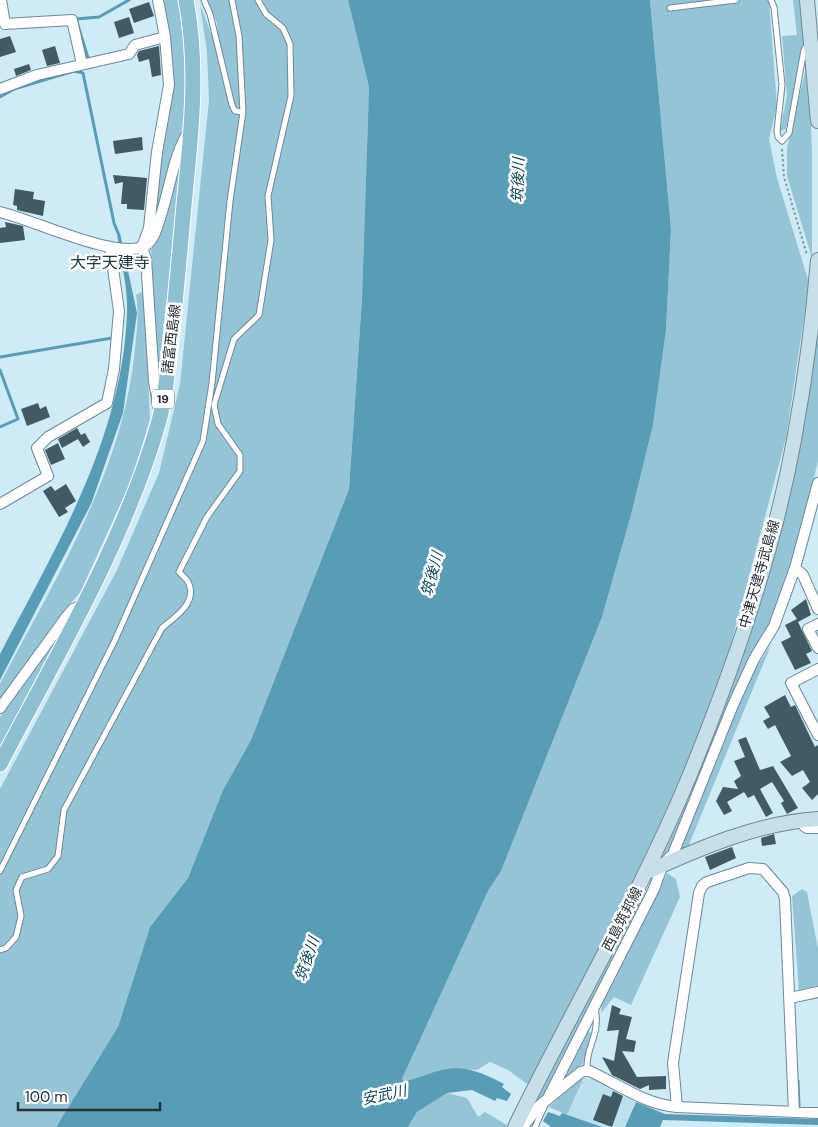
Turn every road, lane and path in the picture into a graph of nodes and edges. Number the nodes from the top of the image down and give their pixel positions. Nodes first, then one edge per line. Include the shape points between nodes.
1 (1, 0) edge
2 (158, 0) edge
3 (186, 0) edge
4 (204, 0) edge
5 (232, 0) edge
6 (258, 0) edge
7 (736, 0) edge
8 (771, 0) edge
9 (807, 0) edge
10 (670, 8) dead end
11 (165, 37) junction
12 (815, 41) edge
13 (82, 64) junction
14 (0, 89) edge
15 (243, 112) junction
16 (818, 121) edge
17 (192, 126) junction
18 (782, 141) junction
19 (0, 212) edge
20 (142, 247) junction
21 (112, 248) junction
22 (817, 267) edge
23 (160, 419) junction
24 (818, 483) edge
25 (0, 504) edge
26 (814, 512) edge
27 (795, 568) junction
28 (83, 605) junction
29 (818, 609) edge
30 (818, 624) edge
31 (818, 648) edge
32 (818, 669) edge
33 (0, 708) edge
34 (818, 736) edge
35 (0, 764) edge
36 (818, 819) edge
37 (803, 820) junction
38 (818, 828) edge
39 (663, 864) junction
40 (0, 871) edge
41 (645, 872) junction
42 (0, 950) edge
43 (818, 992) edge
44 (790, 998) junction
45 (594, 1004) junction
46 (587, 1070) junction
47 (547, 1100) junction
48 (677, 1108) junction
49 (794, 1112) junction
50 (818, 1113) edge
51 (517, 1127) edge
52 (535, 1127) edge

1 - 13 street via 6,24 72,20
2 - 11 street
3 - 17 main road, 諸富西島線 / 19 via 194,74
4 - 15 lane via 232,105 235,111
5 - 15 lane via 239,36
6 - 42 lane via 266,14 283,28 290,44 291,96 268,196 272,240 259,316 234,339 214,405 218,424 240,455 242,465 207,517 179,572 189,584 190,595 184,610 162,628 64,810 58,856 48,869 22,877 16,890 21,916 16,937
7 - 10 lane
8 - 18 lane via 782,85 777,130
9 - 12 main road
11 - 13 street via 135,45 129,54
11 - 20 street via 168,85 149,228
12 - 16 main road
12 - 18 lane via 804,50 789,133
13 - 14 street via 37,75
15 - 40 lane via 230,201 212,383 202,442 116,640
17 - 20 street via 182,140 160,218 150,241
17 - 23 main road, 諸富西島線 / 19 via 173,323
18 - 22 path via 784,177 811,267
19 - 21 street
20 - 21 street
20 - 23 street via 146,259 154,381
21 - 25 street via 119,311 114,369 107,403 42,442 37,453 48,476
22 - 41 main road, 中津天建寺武島線 via 808,357 794,442 767,551 718,704
23 - 28 main road, 諸富西島線 / 19 via 139,483
24 - 26 street
26 - 27 street
27 - 29 street via 803,575
27 - 39 street via 774,626 754,659 673,854
28 - 33 street via 67,616
28 - 35 main road, 諸富西島線 / 19
30 - 31 street via 808,629
32 - 34 street via 791,683
36 - 37 main road, 西島筑邦線
37 - 38 street via 807,828
37 - 39 main road, 西島筑邦線 via 734,836
39 - 41 main road, 西島筑邦線
39 - 45 street via 654,889
41 - 51 main road, 西島筑邦線
43 - 44 street
44 - 48 street via 783,892 762,869 756,867 707,882 699,893 673,1063
44 - 49 street
45 - 46 lane via 598,1022 586,1061
45 - 47 street
46 - 47 street
46 - 48 street via 638,1097
47 - 51 street via 525,1124
47 - 52 lane
48 - 49 street
49 - 50 street

